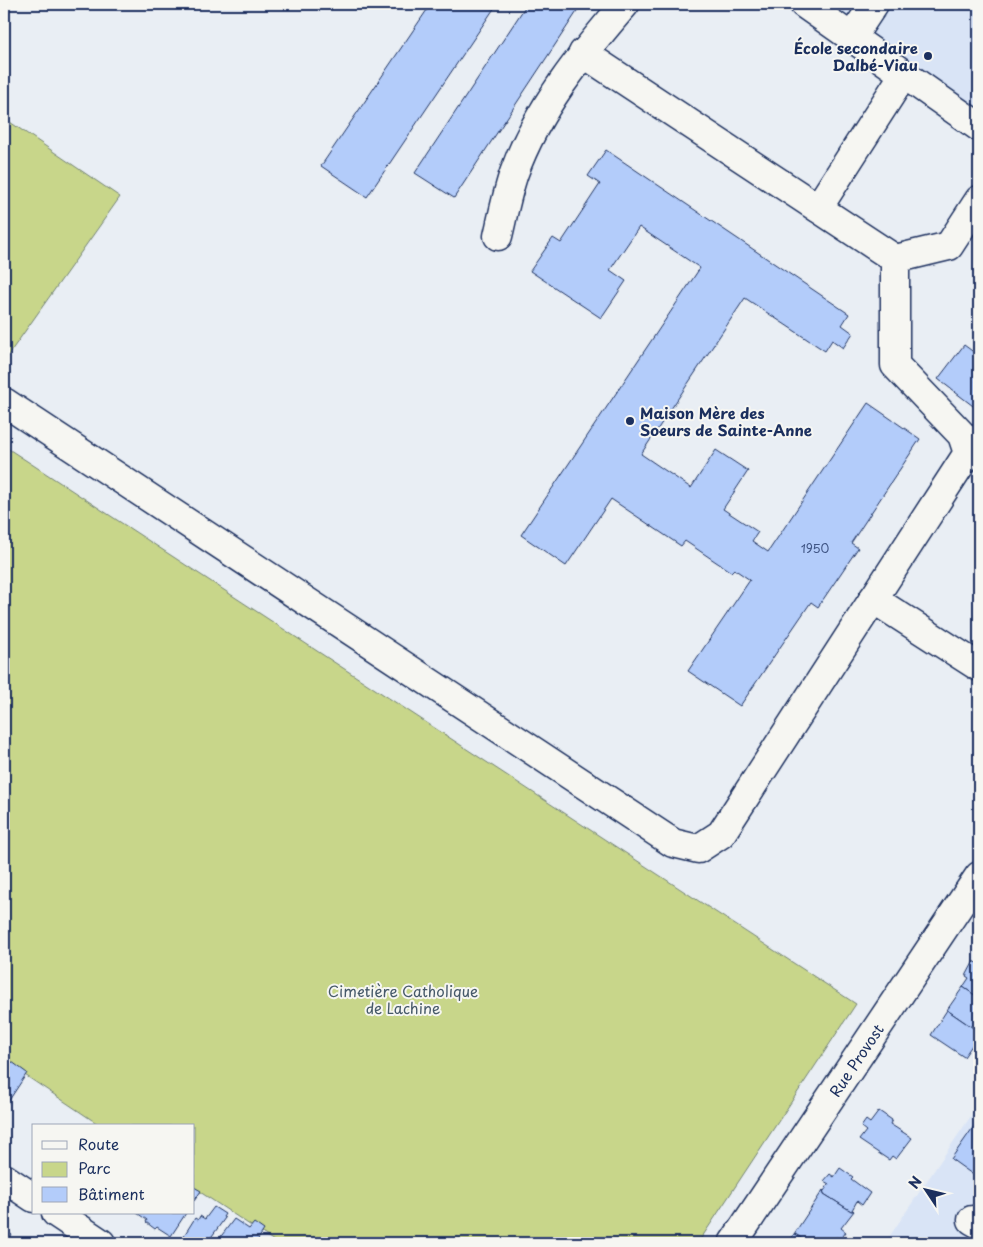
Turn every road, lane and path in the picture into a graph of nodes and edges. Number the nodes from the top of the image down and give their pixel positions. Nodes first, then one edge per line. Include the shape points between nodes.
1 (625, 4) edge
2 (804, 4) edge
3 (874, 4) edge
4 (852, 37) junction
5 (583, 52) junction
6 (904, 74) junction
7 (979, 127) edge
8 (979, 200) edge
9 (818, 208) junction
10 (498, 236) dead end
11 (895, 259) junction
12 (4, 402) edge
13 (873, 599) junction
14 (979, 667) edge
15 (979, 876) edge
16 (4, 1178) edge
17 (32, 1197) edge
18 (58, 1214) edge
19 (101, 1243) edge
20 (733, 1243) edge

1 - 5 street
2 - 4 street
3 - 4 street
4 - 6 street
5 - 9 street
5 - 10 street via 537,122 514,173
6 - 7 street
6 - 9 street
8 - 11 street via 949,246
9 - 11 street
11 - 13 street via 895,366 962,435 968,453
12 - 13 street via 673,843 698,849 721,834
13 - 14 street
15 - 20 street, Rue Provost
16 - 17 street
18 - 19 street

